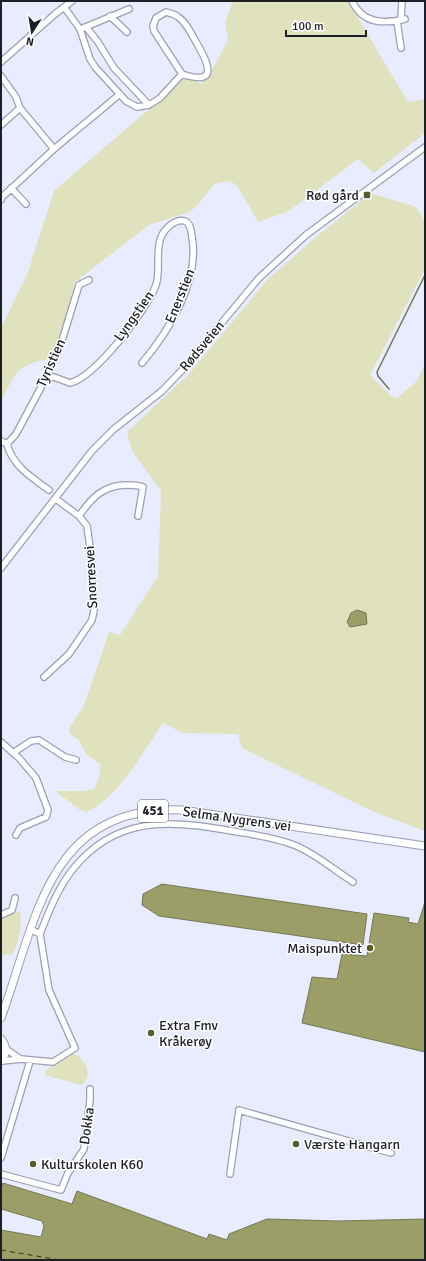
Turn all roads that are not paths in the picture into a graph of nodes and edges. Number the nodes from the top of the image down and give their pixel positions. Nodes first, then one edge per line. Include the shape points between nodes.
1 (72, 1) edge
2 (352, 1) edge
3 (402, 1) edge
4 (64, 7) junction
5 (129, 9) dead end
6 (110, 16) junction
7 (401, 20) junction
8 (83, 28) junction
9 (128, 32) dead end
10 (401, 48) dead end
11 (1, 62) edge
12 (182, 74) junction
13 (1, 76) edge
14 (120, 94) junction
15 (149, 105) junction
16 (20, 108) junction
17 (1, 125) edge
18 (425, 147) edge
19 (54, 148) junction
20 (11, 188) junction
21 (1, 200) edge
22 (26, 204) dead end
23 (187, 222) joint
24 (89, 280) dead end
25 (142, 362) dead end
26 (46, 378) junction
27 (1, 441) edge
28 (7, 444) junction
29 (49, 490) dead end
30 (56, 499) junction
31 (79, 516) junction
32 (138, 516) dead end
33 (1, 568) edge
34 (44, 677) dead end
35 (1, 742) edge
36 (13, 753) junction
37 (76, 760) dead end
38 (16, 835) dead end
39 (425, 846) edge
40 (353, 882) dead end
41 (15, 898) dead end
42 (1, 916) edge
43 (30, 929) junction
44 (40, 934) junction
45 (1, 1017) edge
46 (1, 1022) edge
47 (1, 1039) edge
48 (6, 1049) junction
49 (21, 1058) junction
50 (1, 1061) edge
51 (30, 1061) junction
52 (90, 1089) dead end
53 (391, 1153) dead end
54 (1, 1158) edge
55 (1, 1174) edge
56 (230, 1174) dead end

1 - 4 street
2 - 7 street via 358,11 372,20
3 - 7 street
4 - 8 street
4 - 11 street
5 - 6 street
6 - 8 street
6 - 9 street
7 - 10 street
8 - 14 street via 90,60
8 - 15 street via 98,42 117,72
12 - 12 street via 154,31 156,18 166,12 184,23 205,56 208,67 208,72 202,78
12 - 15 street via 160,98
13 - 16 street via 16,97
14 - 15 street via 131,105
14 - 19 street
16 - 17 street
16 - 19 street
18 - 30 street, Rødsveien via 283,254 259,278 166,386 92,451
19 - 20 street
20 - 21 street
20 - 22 street
23 - 25 street, Enerstien via 194,248 191,276 161,340
23 - 26 street, Lyngstien via 178,221 165,230 160,241 158,274 152,292 135,320 97,366 86,376 70,383 54,377
24 - 26 street, Tyristien via 79,285 61,344
26 - 28 street, Tyristien via 16,434
27 - 28 street
28 - 29 street via 11,454 29,476
30 - 31 street, Snorresvei
30 - 33 street, Rødsveien
31 - 32 street via 89,502 105,489 121,485 143,487
31 - 34 street, Snorresvei via 86,523 89,535 94,611 92,620 70,654
35 - 36 street
36 - 37 street via 31,741 40,740 66,757
36 - 38 street via 36,778 48,813 44,818 20,828
39 - 43 main road, Selma Nygrens vei / 451 via 188,811 144,812 103,827 73,850 46,887
40 - 44 street via 302,849 278,839 183,823 150,824 110,837 82,859 64,882
41 - 42 street via 12,910
43 - 44 street
43 - 45 main road, Selma Nygrens vei / 451
44 - 51 street via 50,995 75,1048 56,1061
45 - 46 main road, Selma Nygrens vei / 451
47 - 48 main road
48 - 49 street
48 - 50 main road
49 - 50 street
49 - 51 street
51 - 54 street
52 - 55 street, Dokka via 84,1149 68,1173 61,1190
53 - 56 street via 239,1110

